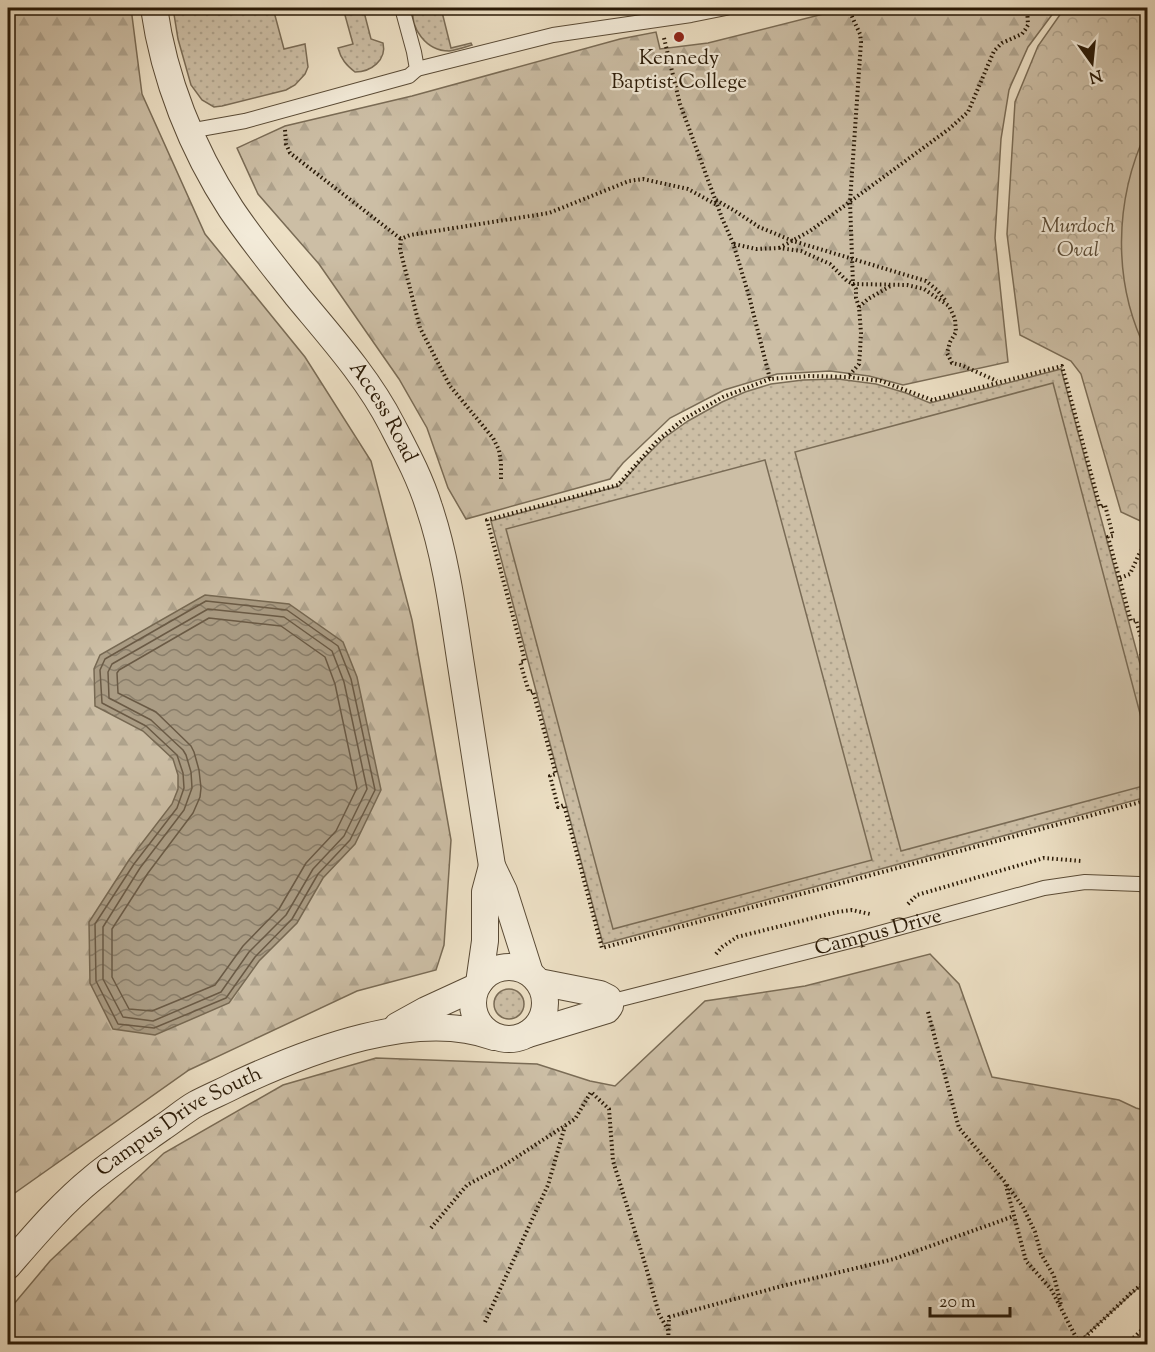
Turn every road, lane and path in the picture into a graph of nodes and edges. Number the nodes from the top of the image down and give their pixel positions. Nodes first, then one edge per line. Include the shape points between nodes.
1 (154, 8) edge
2 (726, 8) edge
3 (848, 8) edge
4 (1027, 8) edge
5 (404, 10) edge
6 (656, 20) junction
7 (417, 69) junction
8 (189, 131) junction
9 (290, 153) dead end
10 (716, 200) junction
11 (850, 202) junction
12 (718, 206) junction
13 (401, 239) junction
14 (793, 241) junction
15 (733, 243) junction
16 (779, 248) junction
17 (852, 258) junction
18 (853, 284) junction
19 (892, 284) junction
20 (949, 306) junction
21 (859, 307) junction
22 (849, 377) junction
23 (770, 379) junction
24 (999, 382) junction
25 (501, 479) dead end
26 (1146, 544) edge
27 (1148, 563) edge
28 (1120, 578) junction
29 (1148, 681) edge
30 (1148, 800) edge
31 (1092, 861) dead end
32 (492, 866) junction
33 (1148, 886) edge
34 (899, 907) dead end
35 (872, 914) dead end
36 (711, 959) dead end
37 (534, 977) junction
38 (477, 985) junction
39 (609, 1002) junction
40 (928, 1012) dead end
41 (386, 1033) junction
42 (528, 1034) junction
43 (494, 1037) junction
44 (566, 1125) junction
45 (1005, 1182) junction
46 (1014, 1216) junction
47 (431, 1228) dead end
48 (8, 1266) edge
49 (1148, 1282) edge
50 (1063, 1313) junction
51 (485, 1322) dead end
52 (1148, 1324) edge
53 (668, 1330) junction
54 (668, 1344) edge
55 (1078, 1344) edge
56 (1127, 1344) edge

1 - 8 street, Access Road via 174,91
2 - 6 lane
3 - 11 path via 861,42
4 - 11 path via 1028,25 1022,34 994,51 968,112
5 - 7 lane
6 - 7 lane via 553,35
6 - 10 path
7 - 8 lane via 398,80 244,121
8 - 32 street, Access Road via 231,209 371,389 419,477 442,553
9 - 13 path
10 - 12 path
10 - 14 path via 759,228
11 - 14 path
11 - 17 path
12 - 13 path via 688,189 643,179 549,213
12 - 15 path
13 - 25 path via 400,249 420,328 450,386 494,438
14 - 16 path
14 - 17 path
15 - 16 path via 756,249
15 - 23 path
16 - 18 path via 816,257
17 - 18 path
17 - 20 path via 926,281
18 - 19 path
18 - 21 path
19 - 20 path via 924,289
19 - 21 path
20 - 24 path via 956,333 948,353 952,363
21 - 22 path via 859,363
22 - 23 path
22 - 24 path via 881,381 932,400
23 - 30 path via 723,397 684,419 657,441 618,485 487,520 525,661 520,662 529,692 533,691 556,774 550,776 558,807 564,805 602,948
24 - 28 path via 1062,366 1100,507 1105,505 1113,536 1108,537
26 - 27 path
26 - 28 path via 1130,574
28 - 29 path via 1131,621 1136,620 1145,652 1140,653
31 - 34 path via 1044,858 917,895
32 - 37 street, Access Road
32 - 38 street, Access Road via 485,892 485,941
33 - 39 lane, Campus Drive via 1085,882 1044,888
35 - 36 path via 837,912 737,937
37 - 38 street via 520,968 508,967 486,974
37 - 39 street via 600,994
37 - 42 street via 544,992 546,1004 544,1016
38 - 41 street
38 - 43 street via 472,998 476,1021
39 - 42 street via 607,1010
40 - 45 path via 959,1128
41 - 43 street via 445,1027
41 - 48 street, Campus Drive South via 332,1045 195,1104 92,1179 54,1214
42 - 43 street via 518,1039
44 - 47 path via 467,1185
44 - 51 path via 548,1185
44 - 53 path via 575,1119 591,1092 609,1108 612,1161 659,1314
45 - 46 path
45 - 50 path via 1035,1232 1041,1254 1054,1276
46 - 50 path via 1026,1261 1051,1290
46 - 53 path via 894,1259 669,1317
49 - 55 path via 1131,1293
50 - 55 path
52 - 56 path
53 - 54 path

